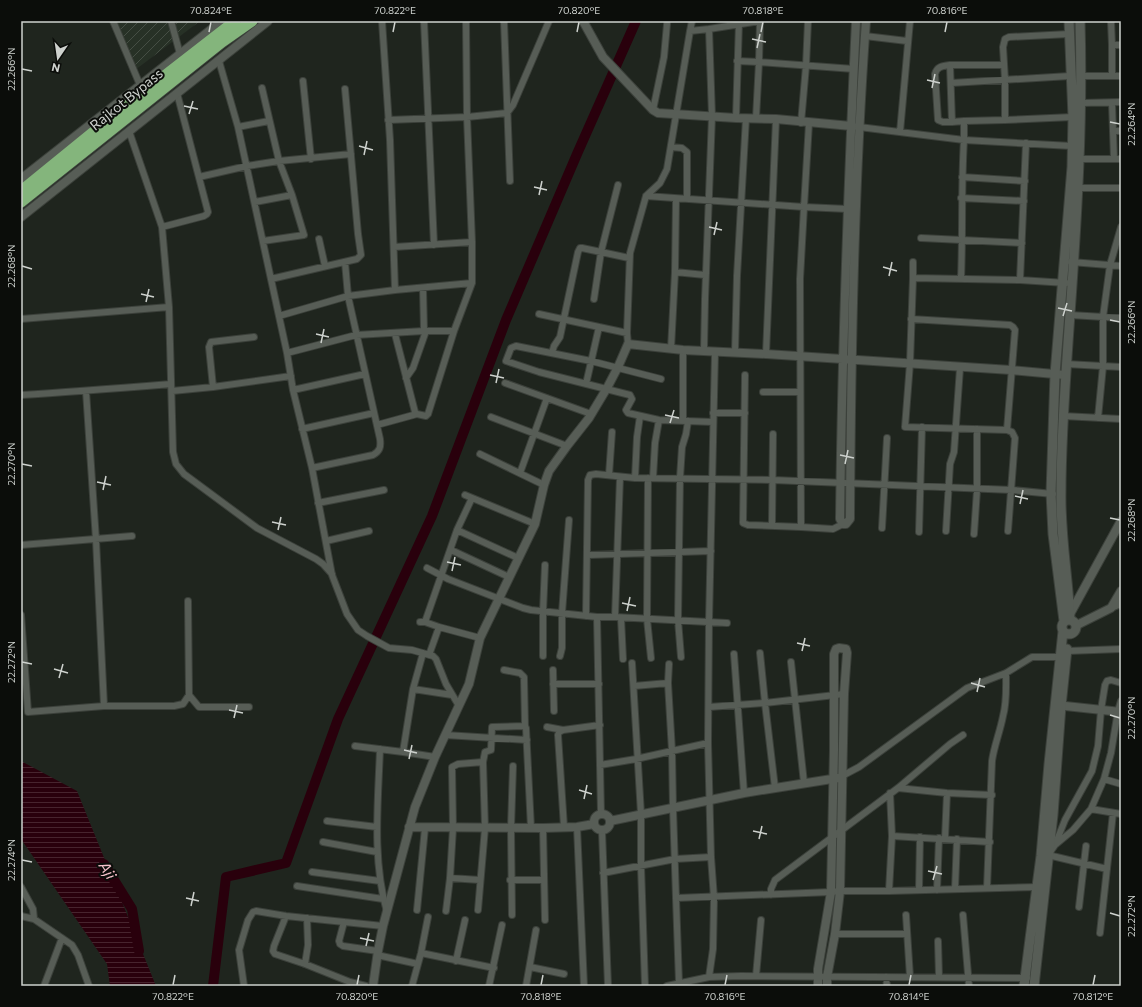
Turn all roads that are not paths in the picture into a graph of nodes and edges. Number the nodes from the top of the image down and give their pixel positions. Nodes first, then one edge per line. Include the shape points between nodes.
1 (112, 21) edge
2 (171, 21) edge
3 (222, 21) edge
4 (235, 21) edge
5 (252, 21) edge
6 (268, 21) edge
7 (382, 21) edge
8 (424, 21) edge
9 (466, 21) edge
10 (504, 21) edge
11 (549, 21) edge
12 (583, 21) edge
13 (692, 21) edge
14 (715, 21) edge
15 (760, 21) edge
16 (808, 21) edge
17 (856, 21) edge
18 (866, 21) edge
19 (910, 21) edge
20 (1069, 21) edge
21 (1080, 21) edge
22 (1111, 21) edge
23 (739, 23) edge
24 (667, 24) dead end
25 (712, 29) junction
26 (690, 31) junction
27 (1069, 34) junction
28 (865, 36) junction
29 (907, 41) junction
30 (1112, 45) junction
31 (1121, 45) edge
32 (180, 54) junction
33 (219, 61) junction
34 (737, 61) junction
35 (759, 62) junction
36 (950, 65) junction
37 (1004, 65) junction
38 (806, 66) junction
39 (854, 69) junction
40 (1070, 76) junction
41 (1081, 76) junction
42 (1112, 76) junction
43 (1121, 76) edge
44 (1005, 80) junction
45 (303, 81) dead end
46 (951, 83) junction
47 (140, 85) junction
48 (262, 88) dead end
49 (345, 90) dead end
50 (177, 93) junction
51 (1121, 102) edge
52 (1081, 103) junction
53 (1112, 103) junction
54 (653, 110) junction
55 (507, 113) junction
56 (677, 115) junction
57 (712, 116) junction
58 (467, 117) junction
59 (1073, 117) junction
60 (428, 118) junction
61 (736, 118) junction
62 (746, 118) junction
63 (756, 118) junction
64 (776, 119) junction
65 (388, 120) junction
66 (1005, 120) junction
67 (269, 121) junction
68 (964, 121) junction
69 (952, 122) junction
70 (805, 123) junction
71 (856, 126) junction
72 (238, 127) junction
73 (129, 131) junction
74 (1113, 131) junction
75 (1121, 131) edge
76 (900, 132) junction
77 (964, 140) junction
78 (1026, 143) junction
79 (1072, 146) junction
80 (671, 147) junction
81 (351, 154) junction
82 (311, 159) junction
83 (1079, 159) junction
84 (1118, 159) edge
85 (279, 161) junction
86 (247, 166) junction
87 (962, 177) junction
88 (21, 178) edge
89 (200, 178) junction
90 (510, 181) dead end
91 (1025, 181) junction
92 (618, 185) dead end
93 (1077, 188) junction
94 (1121, 188) edge
95 (21, 191) edge
96 (292, 195) junction
97 (646, 196) junction
98 (676, 198) junction
99 (961, 198) junction
100 (687, 199) junction
101 (709, 201) junction
102 (1024, 201) junction
103 (21, 202) edge
104 (255, 202) junction
105 (741, 203) junction
106 (772, 205) junction
107 (804, 207) junction
108 (848, 209) junction
109 (21, 217) edge
110 (162, 227) junction
111 (1121, 227) edge
112 (921, 238) dead end
113 (319, 239) dead end
114 (962, 239) junction
115 (263, 241) junction
116 (472, 242) junction
117 (1022, 242) junction
118 (434, 245) junction
119 (394, 248) junction
120 (601, 252) junction
121 (629, 258) junction
122 (1069, 261) junction
123 (344, 262) junction
124 (913, 262) dead end
125 (1110, 265) junction
126 (325, 266) junction
127 (1121, 266) edge
128 (675, 272) junction
129 (706, 275) junction
130 (913, 278) junction
131 (271, 279) junction
132 (961, 279) junction
133 (1020, 280) junction
134 (472, 283) junction
135 (1062, 283) junction
136 (1072, 284) junction
137 (423, 288) junction
138 (395, 290) junction
139 (348, 296) junction
140 (594, 299) dead end
141 (169, 307) junction
142 (539, 314) dead end
143 (1070, 315) junction
144 (279, 316) junction
145 (1103, 317) junction
146 (1121, 318) edge
147 (21, 319) edge
148 (564, 319) junction
149 (911, 319) junction
150 (600, 327) junction
151 (425, 331) junction
152 (454, 331) junction
153 (627, 333) junction
154 (395, 334) junction
155 (356, 335) junction
156 (254, 337) dead end
157 (628, 344) junction
158 (671, 349) junction
159 (683, 350) junction
160 (704, 350) junction
161 (715, 352) junction
162 (735, 352) junction
163 (286, 353) junction
164 (552, 353) junction
165 (766, 354) junction
166 (800, 356) junction
167 (847, 359) junction
168 (591, 361) junction
169 (910, 363) junction
170 (1066, 364) junction
171 (1103, 366) junction
172 (618, 367) junction
173 (1121, 367) edge
174 (960, 368) junction
175 (1011, 370) junction
176 (365, 374) junction
177 (1055, 374) junction
178 (745, 375) dead end
179 (1065, 375) junction
180 (291, 376) junction
181 (406, 378) junction
182 (661, 379) dead end
183 (506, 383) dead end
184 (586, 384) junction
185 (213, 387) junction
186 (171, 388) junction
187 (607, 388) junction
188 (293, 390) junction
189 (86, 392) junction
190 (763, 392) dead end
191 (800, 392) junction
192 (21, 395) edge
193 (547, 398) junction
194 (374, 413) junction
195 (713, 413) junction
196 (417, 414) junction
197 (591, 414) junction
198 (745, 414) junction
199 (640, 416) junction
200 (1063, 416) junction
201 (492, 417) dead end
202 (1098, 418) junction
203 (1121, 419) edge
204 (660, 420) junction
205 (685, 420) junction
206 (713, 422) junction
207 (377, 425) junction
208 (922, 427) junction
209 (956, 428) junction
210 (302, 429) junction
211 (977, 429) junction
212 (1007, 430) junction
213 (612, 432) dead end
214 (535, 433) junction
215 (773, 434) dead end
216 (887, 438) dead end
217 (566, 446) junction
218 (480, 454) dead end
219 (312, 468) junction
220 (520, 473) junction
221 (609, 474) junction
222 (620, 477) junction
223 (635, 478) junction
224 (651, 478) junction
225 (680, 478) junction
226 (711, 480) junction
227 (744, 480) junction
228 (773, 480) junction
229 (801, 482) junction
230 (841, 484) junction
231 (850, 484) junction
232 (544, 485) junction
233 (884, 485) junction
234 (919, 487) junction
235 (948, 488) junction
236 (384, 490) dead end
237 (977, 490) junction
238 (1012, 490) junction
239 (1051, 493) junction
240 (1061, 494) junction
241 (465, 495) dead end
242 (472, 498) junction
243 (318, 503) junction
244 (569, 520) dead end
245 (1121, 521) edge
246 (535, 524) junction
247 (843, 524) junction
248 (772, 526) junction
249 (801, 527) junction
250 (882, 528) dead end
251 (457, 530) junction
252 (946, 531) dead end
253 (1008, 531) dead end
254 (369, 532) dead end
255 (918, 532) dead end
256 (974, 534) dead end
257 (132, 536) dead end
258 (96, 540) junction
259 (326, 541) junction
260 (21, 545) edge
261 (451, 550) junction
262 (711, 551) junction
263 (678, 552) junction
264 (648, 554) junction
265 (618, 555) junction
266 (588, 556) junction
267 (518, 558) junction
268 (545, 565) dead end
269 (427, 568) dead end
270 (332, 575) junction
271 (441, 575) junction
272 (509, 577) junction
273 (1121, 591) edge
274 (499, 598) junction
275 (188, 602) dead end
276 (1121, 604) edge
277 (1111, 608) junction
278 (543, 612) junction
279 (562, 614) junction
280 (21, 615) edge
281 (586, 616) junction
282 (596, 617) junction
283 (618, 617) junction
284 (647, 619) junction
285 (678, 620) junction
286 (709, 622) junction
287 (727, 623) dead end
288 (1067, 624) junction
289 (1077, 626) joint
290 (439, 627) junction
291 (480, 638) junction
292 (1121, 648) edge
293 (760, 653) dead end
294 (426, 654) junction
295 (734, 654) dead end
296 (1063, 654) junction
297 (543, 656) dead end
298 (560, 656) dead end
299 (681, 657) dead end
300 (651, 658) dead end
301 (623, 659) dead end
302 (791, 662) dead end
303 (632, 664) dead end
304 (669, 664) dead end
305 (504, 670) dead end
306 (553, 670) dead end
307 (1006, 673) junction
308 (668, 683) junction
309 (1121, 683) edge
310 (553, 684) junction
311 (599, 684) junction
312 (634, 686) junction
313 (413, 689) junction
314 (844, 694) junction
315 (189, 695) junction
316 (452, 695) junction
317 (834, 695) junction
318 (796, 699) junction
319 (1121, 701) edge
320 (765, 703) junction
321 (737, 705) junction
322 (1058, 705) junction
323 (104, 706) junction
324 (249, 706) dead end
325 (459, 706) junction
326 (709, 707) junction
327 (1101, 710) junction
328 (554, 711) dead end
329 (28, 712) junction
330 (1119, 712) edge
331 (21, 713) edge
332 (600, 725) junction
333 (525, 726) junction
334 (547, 727) dead end
335 (563, 730) junction
336 (445, 735) junction
337 (963, 735) dead end
338 (492, 738) junction
339 (527, 740) junction
340 (708, 743) junction
341 (355, 746) dead end
342 (380, 749) junction
343 (672, 751) junction
344 (403, 752) junction
345 (435, 757) junction
346 (636, 759) junction
347 (483, 762) junction
348 (600, 765) junction
349 (513, 766) dead end
350 (842, 776) junction
351 (833, 779) junction
352 (1104, 779) junction
353 (804, 783) junction
354 (1121, 784) edge
355 (775, 788) junction
356 (898, 788) junction
357 (744, 793) junction
358 (890, 793) junction
359 (947, 793) junction
360 (992, 795) junction
361 (709, 801) junction
362 (672, 808) junction
363 (1091, 809) junction
364 (1113, 812) junction
365 (601, 814) junction
366 (641, 814) junction
367 (1121, 814) edge
368 (326, 821) dead end
369 (610, 821) junction
370 (594, 824) junction
371 (378, 827) junction
372 (409, 827) junction
373 (564, 827) junction
374 (577, 827) junction
375 (425, 828) junction
376 (453, 828) junction
377 (485, 828) junction
378 (511, 828) junction
379 (531, 828) junction
380 (543, 828) junction
381 (602, 831) junction
382 (841, 831) junction
383 (892, 836) junction
384 (920, 837) junction
385 (832, 838) junction
386 (942, 838) junction
387 (957, 839) junction
388 (323, 842) dead end
389 (990, 842) junction
390 (1055, 845) junction
391 (1086, 846) dead end
392 (378, 852) junction
393 (1048, 855) junction
394 (711, 857) junction
395 (675, 859) junction
396 (1084, 864) junction
397 (641, 866) junction
398 (1107, 869) junction
399 (312, 872) dead end
400 (602, 873) junction
401 (450, 878) junction
402 (480, 880) junction
403 (510, 880) junction
404 (544, 880) junction
405 (380, 881) junction
406 (21, 886) edge
407 (297, 886) dead end
408 (986, 888) junction
409 (1041, 888) junction
410 (955, 889) junction
411 (919, 890) junction
412 (936, 890) junction
413 (840, 891) junction
414 (831, 892) junction
415 (889, 892) junction
416 (771, 895) junction
417 (676, 898) junction
418 (714, 898) junction
419 (383, 899) junction
420 (1078, 907) dead end
421 (417, 910) dead end
422 (478, 910) dead end
423 (446, 911) dead end
424 (386, 912) junction
425 (512, 915) dead end
426 (906, 915) dead end
427 (963, 915) dead end
428 (21, 916) edge
429 (286, 916) junction
430 (428, 917) dead end
431 (307, 918) junction
432 (34, 919) junction
433 (465, 920) dead end
434 (544, 920) dead end
435 (761, 920) dead end
436 (344, 922) junction
437 (502, 925) dead end
438 (383, 926) junction
439 (536, 930) dead end
440 (1100, 933) dead end
441 (835, 934) junction
442 (907, 934) junction
443 (62, 938) junction
444 (938, 941) dead end
445 (377, 953) junction
446 (421, 953) junction
447 (456, 961) junction
448 (304, 964) junction
449 (418, 964) junction
450 (530, 967) junction
451 (494, 968) junction
452 (564, 974) dead end
453 (756, 976) junction
454 (910, 976) junction
455 (709, 977) junction
456 (817, 977) junction
457 (827, 977) junction
458 (886, 977) junction
459 (939, 977) junction
460 (969, 977) junction
461 (1025, 982) edge
462 (679, 983) junction
463 (1035, 983) edge
464 (44, 986) edge
465 (89, 986) edge
466 (244, 986) edge
467 (366, 986) edge
468 (373, 986) edge
469 (412, 986) edge
470 (489, 986) edge
471 (526, 986) edge
472 (584, 986) edge
473 (608, 986) edge
474 (645, 986) edge
475 (667, 986) edge
476 (818, 986) edge
477 (827, 986) edge
478 (887, 986) edge
479 (969, 986) edge

1 - 47 street
2 - 32 street
3 - 32 street
4 - 95 highway, Rajkot Bypass
5 - 103 highway, Rajkot Bypass
6 - 33 street
7 - 65 street
8 - 60 street
9 - 58 street
10 - 55 street
11 - 55 street via 514,105
12 - 54 street via 603,57
13 - 26 street
14 - 25 street
15 - 23 street
15 - 35 street
16 - 38 street
17 - 39 street
18 - 28 street
19 - 29 street
20 - 27 main road
21 - 41 main road
22 - 30 street
23 - 25 street
23 - 34 street
24 - 54 street via 664,57
25 - 26 street
25 - 57 street
26 - 56 street
27 - 37 street via 1009,37 1005,39 1003,47
27 - 40 main road
28 - 29 street
28 - 71 street
29 - 76 street
30 - 31 street
30 - 42 street
32 - 47 street
33 - 50 street
33 - 72 street
34 - 35 street
34 - 61 street
35 - 38 street
35 - 63 street
36 - 37 street
36 - 46 street
36 - 69 street via 941,66 935,74 938,120
37 - 44 street
38 - 39 street
38 - 70 street
39 - 71 street
40 - 44 street
40 - 59 main road
41 - 42 street
41 - 52 main road
42 - 43 street
44 - 46 street
44 - 66 street
45 - 82 street
46 - 69 street
47 - 88 street
48 - 67 street
49 - 81 street
50 - 73 street
50 - 89 street
51 - 53 street
52 - 53 street
52 - 83 main road
53 - 74 street
54 - 56 street
55 - 58 street
55 - 90 street
56 - 57 street
56 - 80 street
57 - 61 street
57 - 101 street
58 - 60 street
58 - 116 street
59 - 66 street
59 - 79 main road
60 - 65 street
60 - 118 street
61 - 62 street
62 - 63 street
62 - 105 street
63 - 64 street
64 - 70 street
64 - 106 street
65 - 119 street
66 - 68 street
67 - 72 street
67 - 85 street
68 - 69 street
68 - 77 street
70 - 71 street
70 - 107 street
71 - 76 street
71 - 108 street
71 - 167 street via 854,230
72 - 86 street
73 - 109 street
73 - 110 street
74 - 75 street
74 - 84 street
76 - 77 street
77 - 78 street
77 - 87 street
78 - 79 street
78 - 91 street
79 - 122 main road
80 - 97 street via 667,169 660,183
80 - 100 street via 682,148 687,152
81 - 82 street
81 - 123 street via 361,255 358,259
82 - 85 street
83 - 84 street
83 - 93 main road
85 - 86 street
85 - 96 street
86 - 89 street
86 - 104 street
87 - 91 street
87 - 99 street
89 - 110 street via 207,214
91 - 102 street
92 - 120 street
93 - 94 street
93 - 122 main road
96 - 104 street
96 - 115 street via 304,235
97 - 98 street
97 - 121 street
98 - 100 street
98 - 128 street
99 - 102 street
99 - 114 street
100 - 101 street
101 - 105 street
101 - 129 street
102 - 117 street
104 - 115 street
105 - 106 street
105 - 162 street
106 - 107 street
106 - 165 street
107 - 108 street
107 - 166 street via 800,279
108 - 167 street
110 - 141 street
111 - 125 street
112 - 114 street
113 - 126 street
114 - 117 street
114 - 132 street
115 - 131 street
116 - 118 street
116 - 134 street
117 - 133 street
118 - 119 street
119 - 138 street
120 - 121 street
120 - 140 street
120 - 148 street via 580,248
121 - 153 street
122 - 125 street
122 - 135 main road
122 - 136 main road
123 - 126 street
123 - 139 street
124 - 130 street
125 - 127 street
125 - 145 street
126 - 131 street
128 - 129 street
128 - 158 street
129 - 160 street
130 - 132 street
130 - 149 street
131 - 144 street
132 - 133 street
133 - 135 street
134 - 137 street
134 - 152 street
135 - 136 street
135 - 177 main road
136 - 143 main road
137 - 138 street
137 - 151 street
138 - 139 street
139 - 144 street
139 - 155 street
141 - 147 street
141 - 186 street
142 - 148 street
143 - 145 street
143 - 170 main road
144 - 163 street
145 - 146 street
145 - 171 street
148 - 150 street
148 - 164 street via 560,337
149 - 169 street
149 - 175 street via 1013,327 1015,330
150 - 153 street
150 - 168 street
151 - 152 street
151 - 154 street
151 - 181 street via 413,368
152 - 196 street via 428,414
153 - 157 street
154 - 155 street
154 - 181 street
155 - 163 street
155 - 176 street
156 - 185 street via 211,342 209,347
157 - 158 street
157 - 172 street
158 - 159 street
159 - 160 street
159 - 205 street
160 - 161 street
161 - 162 street
161 - 195 street
162 - 165 street
163 - 180 street
164 - 168 street
164 - 184 street via 513,346 506,361
165 - 166 street
166 - 167 street
166 - 191 street
167 - 169 street
167 - 230 street
167 - 231 street
168 - 172 street
168 - 184 street
169 - 174 street
169 - 208 street via 905,427
170 - 171 street
170 - 179 main road
171 - 173 street
171 - 202 street
172 - 182 street
172 - 187 street
174 - 175 street
174 - 209 street
175 - 177 street
175 - 212 street
176 - 188 street
176 - 194 street
177 - 179 street
177 - 239 main road
178 - 198 street
179 - 200 main road
180 - 185 street
180 - 188 street
181 - 196 street via 414,412
183 - 193 street
184 - 187 street
185 - 186 street
186 - 189 street via 106,388
186 - 270 street via 174,458 179,470 257,528 324,564
187 - 197 street
187 - 199 street via 630,395 632,399 627,412
188 - 210 street
189 - 192 street
189 - 258 street
190 - 191 street
191 - 229 street
193 - 197 street
193 - 214 street
194 - 207 street
194 - 210 street
195 - 198 street
195 - 206 street
196 - 207 street
197 - 217 street
198 - 227 street
199 - 204 street
199 - 223 street
200 - 202 street
200 - 240 main road
201 - 214 street
202 - 203 street
204 - 205 street
204 - 224 street via 654,443
205 - 206 street
205 - 225 street via 686,434 682,447
206 - 226 street
207 - 219 street via 380,447 373,456
208 - 209 street
208 - 234 street
209 - 211 street
209 - 235 street
210 - 219 street
211 - 212 street
211 - 237 street
212 - 238 street via 1012,432 1015,438
213 - 221 street
214 - 217 street
214 - 220 street
215 - 228 street
216 - 233 street
217 - 232 street via 549,471
218 - 220 street
219 - 243 street
220 - 232 street
221 - 222 street
221 - 266 street via 590,475 588,480
222 - 223 street
222 - 265 street
223 - 224 street
224 - 225 street
224 - 264 street
225 - 226 street
225 - 263 street
226 - 227 street
226 - 262 street
227 - 228 street
227 - 248 street via 744,523
228 - 229 street
228 - 248 street
229 - 230 street
229 - 249 street
230 - 231 street
230 - 247 street via 840,519
231 - 233 street
231 - 247 street via 850,519
232 - 246 street
233 - 234 street
233 - 250 street
234 - 235 street
234 - 255 street
235 - 237 street
235 - 252 street
236 - 243 street
237 - 238 street
237 - 256 street
238 - 239 street
238 - 253 street
239 - 240 street
239 - 288 main road via 1055,548
240 - 288 main road
241 - 242 street
242 - 246 street
242 - 251 street
243 - 259 street
244 - 279 street
245 - 288 street
246 - 267 street
247 - 249 street via 833,530
248 - 249 street
251 - 261 street
251 - 267 street
254 - 259 street
257 - 258 street
258 - 260 street
258 - 323 street
259 - 270 street
261 - 271 street
261 - 272 street
262 - 263 street
262 - 286 street
263 - 264 street
263 - 285 street
264 - 265 street
264 - 284 street
265 - 266 street
265 - 283 street
266 - 281 street
267 - 272 street
268 - 278 street
269 - 271 street
270 - 294 street via 350,620 358,630 390,648
271 - 274 street
271 - 290 street via 423,622
272 - 274 street
273 - 277 street
274 - 278 street via 523,608
274 - 291 street
275 - 315 street
276 - 277 street
277 - 289 street
278 - 279 street
278 - 297 street
279 - 281 street
279 - 298 street
280 - 329 street
281 - 282 street
282 - 283 street
282 - 311 street
283 - 284 street
283 - 301 street
284 - 285 street
284 - 300 street
285 - 286 street
285 - 299 street
286 - 287 street
286 - 326 street
288 - 289 main road via 1074,621
288 - 296 main road
290 - 291 street
290 - 294 street
291 - 325 street via 469,684
292 - 296 street
293 - 320 street
294 - 313 street
294 - 316 street via 436,659
295 - 321 street
296 - 307 street via 1032,657
296 - 322 main road
302 - 318 street
303 - 312 street
304 - 308 street
305 - 333 street via 520,672 524,677
306 - 310 street
307 - 350 street via 961,691 859,767
307 - 360 street via 1006,701 993,752
308 - 312 street
308 - 343 street
309 - 327 street via 1111,680 1105,685
310 - 311 street
310 - 328 street
311 - 332 street
312 - 346 street
313 - 316 street
313 - 344 street
314 - 317 street
314 - 317 street via 847,653 846,649 839,648 834,654
314 - 350 street
315 - 323 street via 183,704 174,706
315 - 324 street via 198,707
316 - 325 street
317 - 318 street
317 - 351 street
318 - 320 street
318 - 353 street
319 - 330 street
320 - 321 street
320 - 355 street
321 - 326 street
321 - 357 street
322 - 327 street
322 - 393 main road
322 - 409 main road
323 - 329 street
325 - 336 street
326 - 340 street
327 - 330 street
327 - 390 street via 1098,746 1092,771 1065,820
329 - 331 street
330 - 352 street
332 - 335 street
332 - 348 street
333 - 338 street via 492,728
333 - 339 street
334 - 335 street
335 - 373 street via 558,735
336 - 338 street
336 - 345 street
337 - 356 street
338 - 339 street
338 - 347 street via 491,750 485,752
339 - 379 street
340 - 343 street
340 - 361 street
341 - 342 street
342 - 344 street
342 - 371 street
343 - 346 street
343 - 362 street
344 - 345 street
345 - 372 street
346 - 348 street
346 - 366 street
347 - 376 street via 458,764 452,767
347 - 377 street
348 - 365 street
349 - 378 street
350 - 351 street
350 - 382 street
351 - 353 street
351 - 385 street
352 - 354 street
352 - 363 street
353 - 355 street
355 - 357 street
356 - 358 street
356 - 359 street
357 - 361 street
358 - 382 street
358 - 383 street
359 - 360 street
359 - 386 street
360 - 389 street
361 - 362 street
361 - 394 street
362 - 366 street
362 - 395 street
363 - 364 street
363 - 390 street via 1073,830
364 - 367 street
364 - 398 street
365 - 369 street via 606,815
365 - 370 street via 594,818
366 - 369 street
366 - 397 street
368 - 371 street
369 - 381 street via 609,827
370 - 374 street
370 - 381 street
371 - 392 street
372 - 375 street
372 - 424 street
373 - 374 street
373 - 380 street
374 - 472 street
375 - 376 street
375 - 421 street
376 - 377 street
376 - 401 street
377 - 378 street
377 - 402 street
378 - 379 street
378 - 403 street
379 - 380 street
380 - 404 street
381 - 400 street
382 - 385 street
382 - 413 street
383 - 384 street
383 - 415 street
384 - 386 street
384 - 411 street
385 - 414 street
385 - 416 street via 776,880
386 - 387 street
386 - 412 street
387 - 389 street
387 - 410 street
388 - 392 street
389 - 408 street
390 - 393 street
391 - 396 street
392 - 405 street
393 - 396 street
393 - 409 main road
394 - 395 street
394 - 418 street
395 - 397 street
395 - 417 street
396 - 398 street
396 - 420 street
397 - 400 street
397 - 474 street
398 - 440 street
399 - 405 street
400 - 473 street
401 - 402 street
401 - 423 street
402 - 422 street
403 - 404 street
403 - 425 street
404 - 434 street
405 - 419 street
406 - 432 street via 33,909
407 - 419 street
408 - 409 street
408 - 410 street
409 - 461 main road
409 - 463 main road
410 - 412 street
411 - 412 street
411 - 415 street
413 - 414 street
413 - 415 street
413 - 441 street
414 - 416 street
414 - 456 street
416 - 418 street
417 - 418 street
417 - 462 street
418 - 455 street via 713,949
419 - 424 street
424 - 438 street
426 - 442 street
427 - 460 street
428 - 432 street
429 - 431 street
429 - 448 street via 274,946 274,953
429 - 466 street via 256,911 251,914 239,950
430 - 446 street
431 - 436 street
431 - 448 street via 308,945
432 - 443 street
433 - 447 street
435 - 453 street
436 - 438 street
436 - 445 street via 340,944
437 - 451 street
438 - 445 street
439 - 450 street
441 - 442 street
441 - 457 street
442 - 454 street
443 - 464 street
443 - 465 street via 75,949
444 - 459 street
445 - 449 street
445 - 468 street
446 - 447 street
446 - 449 street
447 - 451 street
448 - 467 street
449 - 469 street
450 - 452 street
450 - 471 street
451 - 470 street
453 - 455 street
453 - 456 street
454 - 458 street
454 - 459 street
455 - 462 street
456 - 457 street
456 - 476 street
457 - 458 street
457 - 477 street
458 - 478 street
459 - 460 street
460 - 461 street
460 - 479 street
461 - 463 street
462 - 475 street

